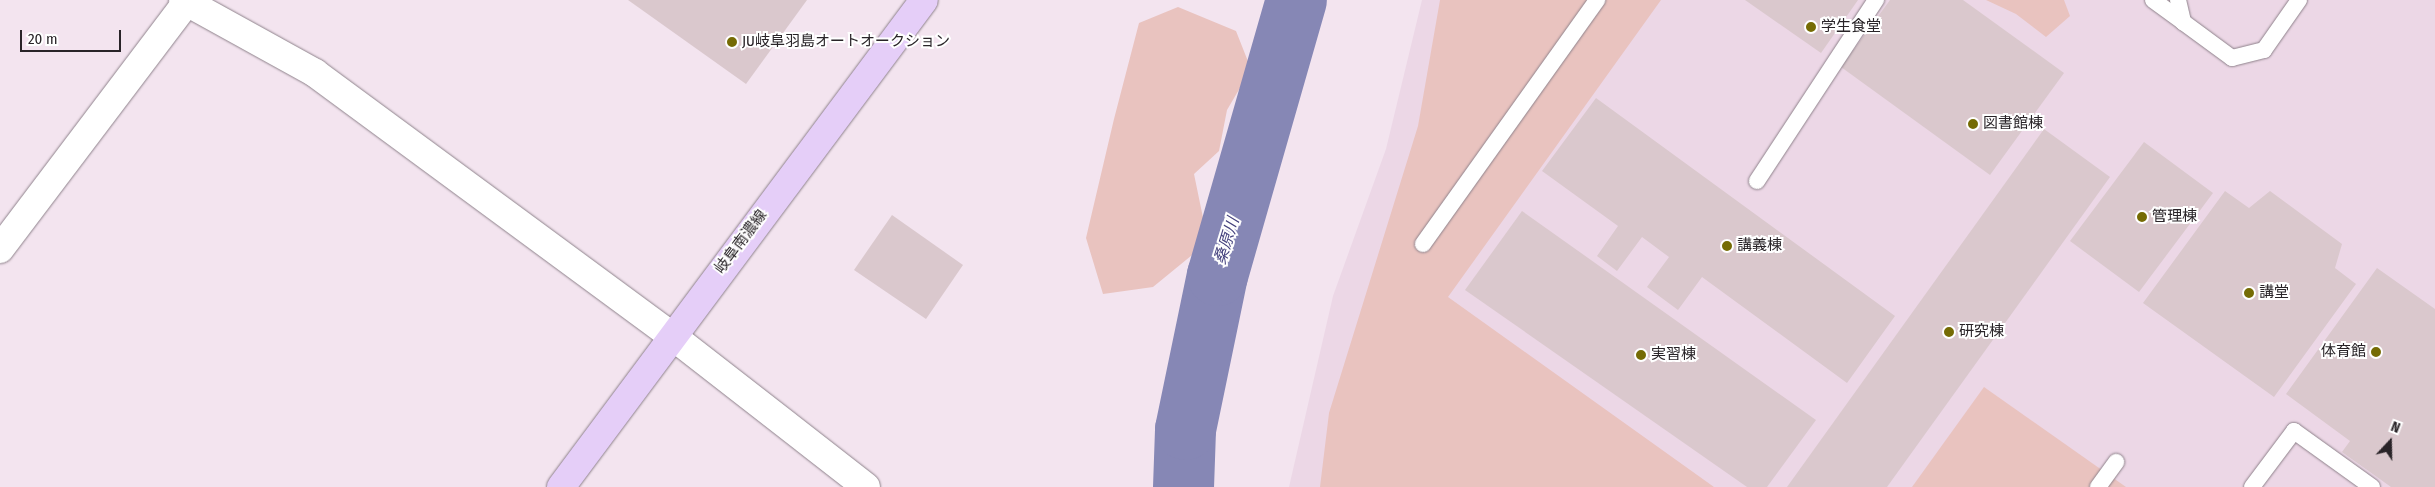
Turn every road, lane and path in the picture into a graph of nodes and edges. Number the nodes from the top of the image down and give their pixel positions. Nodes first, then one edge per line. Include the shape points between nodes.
1 (924, 0) edge
2 (1597, 0) edge
3 (1876, 0) edge
4 (2153, 0) edge
5 (2178, 0) edge
6 (2299, 0) edge
7 (185, 1) edge
8 (2182, 22) junction
9 (1757, 181) dead end
10 (1424, 244) dead end
11 (0, 249) edge
12 (670, 335) junction
13 (2116, 462) dead end
14 (560, 487) edge
15 (866, 487) edge
16 (2098, 487) edge
17 (2252, 487) edge
18 (2372, 487) edge

1 - 12 main road, 岐阜南濃線
2 - 10 lane
3 - 9 lane
4 - 8 lane
5 - 8 lane
6 - 8 lane via 2264,50 2232,58
7 - 11 street
7 - 12 street via 316,73
12 - 14 main road, 岐阜南濃線
12 - 15 street
13 - 16 lane
17 - 18 lane via 2294,431

